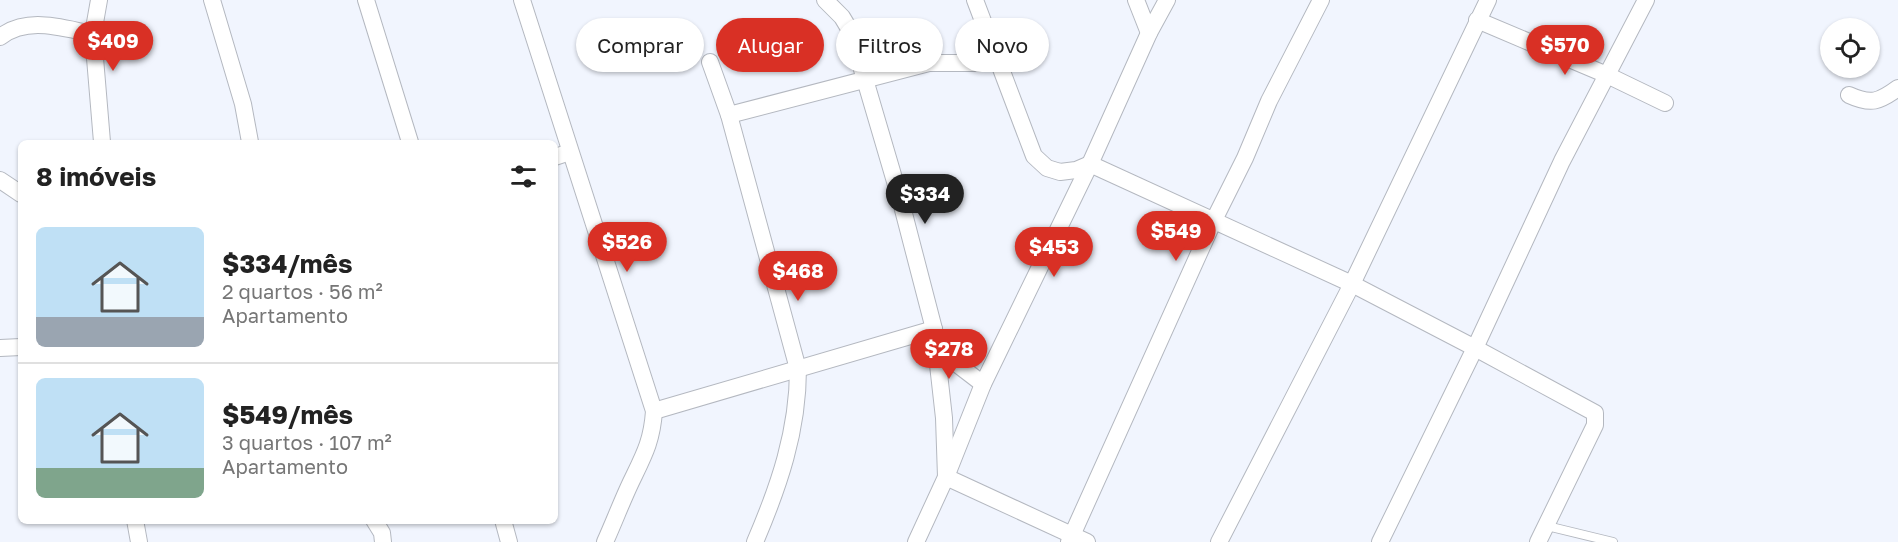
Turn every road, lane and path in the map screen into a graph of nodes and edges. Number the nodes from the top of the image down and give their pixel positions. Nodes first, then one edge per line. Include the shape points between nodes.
1 (99, 0) edge
2 (212, 0) edge
3 (366, 0) edge
4 (522, 0) edge
5 (825, 0) edge
6 (975, 0) edge
7 (1136, 0) edge
8 (1167, 0) edge
9 (1321, 0) edge
10 (1488, 0) edge
11 (1646, 0) edge
12 (982, 18) edge
13 (1477, 20) junction
14 (1149, 33) junction
15 (93, 34) junction
16 (0, 37) edge
17 (710, 62) dead end
18 (955, 63) edge
19 (1003, 72) edge
20 (1607, 75) junction
21 (864, 79) junction
22 (1898, 88) edge
23 (1849, 95) dead end
24 (1665, 103) dead end
25 (729, 115) junction
26 (102, 140) edge
27 (250, 140) edge
28 (409, 140) edge
29 (562, 154) edge
30 (1090, 164) junction
31 (0, 180) edge
32 (18, 192) edge
33 (1214, 220) junction
34 (1352, 284) junction
35 (934, 329) junction
36 (18, 347) edge
37 (0, 348) edge
38 (936, 348) junction
39 (1475, 348) junction
40 (798, 369) junction
41 (983, 384) junction
42 (654, 411) junction
43 (946, 477) junction
44 (136, 524) edge
45 (376, 524) edge
46 (504, 524) edge
47 (1546, 526) junction
48 (1076, 540) edge
49 (139, 542) edge
50 (383, 542) edge
51 (510, 542) edge
52 (605, 542) edge
53 (755, 542) edge
54 (916, 542) edge
55 (1219, 542) edge
56 (1380, 542) edge
57 (1538, 542) edge
58 (1613, 542) edge

1 - 15 street
2 - 27 street
3 - 28 street
4 - 29 street
5 - 21 street via 851,32
6 - 12 street
7 - 14 street
8 - 14 street
9 - 33 street via 1269,100
10 - 13 street
11 - 20 street
13 - 20 street
13 - 34 street
14 - 30 street
15 - 16 street via 40,24 24,25
15 - 26 street
17 - 25 street
18 - 21 street via 929,63
19 - 30 street via 1034,156 1047,168 1060,172
20 - 24 street
20 - 39 street via 1557,171
21 - 25 street
21 - 35 street
22 - 23 street via 1870,102
25 - 40 street
29 - 42 street
30 - 33 street
30 - 41 street
31 - 32 street
33 - 34 street
33 - 48 street
34 - 39 street
34 - 55 street
35 - 38 street
35 - 40 street
36 - 37 street
38 - 41 street
38 - 43 street
39 - 47 street via 1595,414 1595,425
39 - 56 street
40 - 42 street
40 - 53 street via 791,437 774,498
41 - 43 street
42 - 52 street via 653,431 645,454
43 - 48 street
43 - 54 street
44 - 49 street
45 - 50 street
46 - 51 street
47 - 57 street
47 - 58 lane

